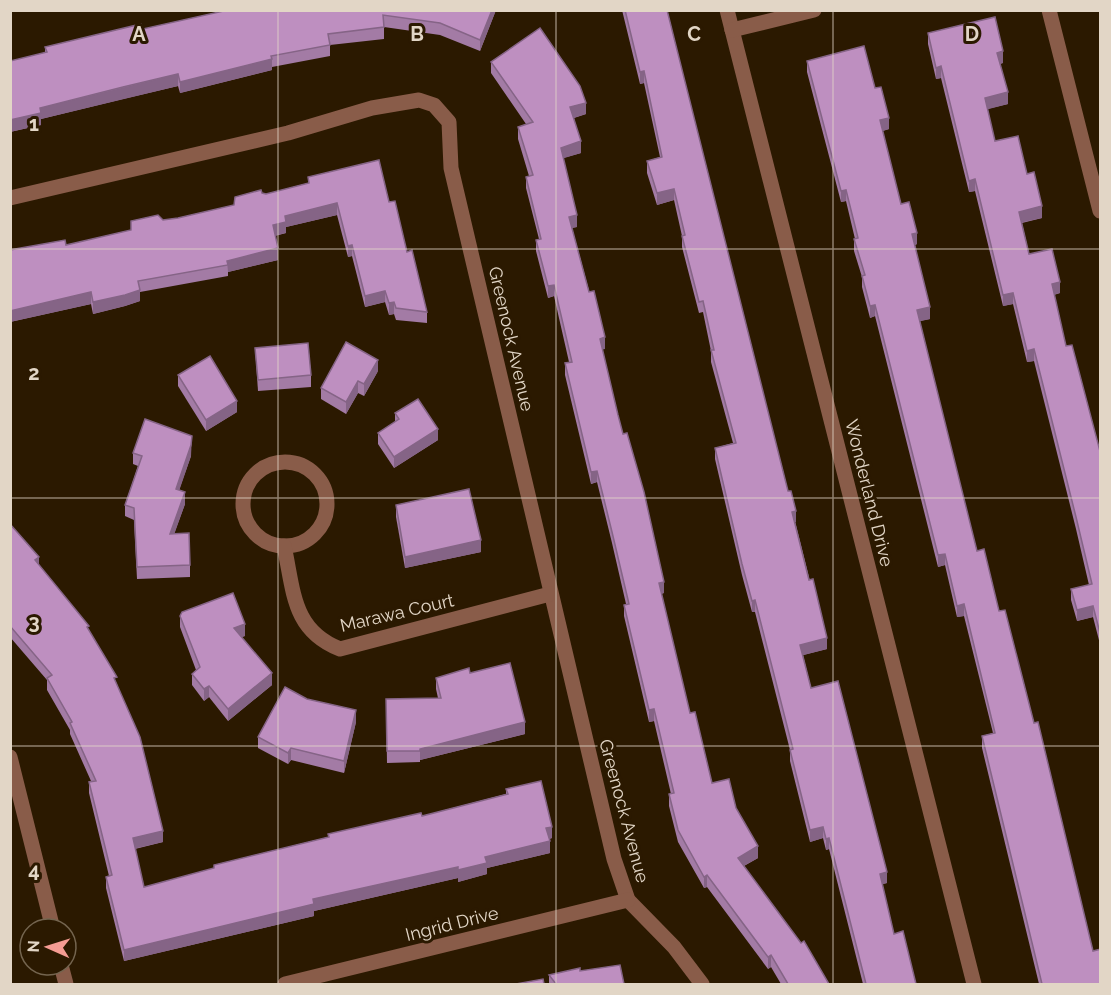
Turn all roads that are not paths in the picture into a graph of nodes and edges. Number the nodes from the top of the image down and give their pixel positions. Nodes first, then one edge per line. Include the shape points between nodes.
1 (727, 10) edge
2 (814, 10) edge
3 (1049, 10) edge
4 (732, 30) junction
5 (10, 198) edge
6 (1101, 211) edge
7 (284, 546) junction
8 (550, 594) junction
9 (10, 757) edge
10 (628, 900) junction
11 (50, 917) edge
12 (285, 984) edge
13 (702, 984) edge
14 (974, 984) edge

1 - 4 street, Wonderland Drive
2 - 4 street
3 - 6 street
4 - 14 street, Wonderland Drive
5 - 8 street, Greenock Avenue via 288,133 372,108 419,100 434,105 449,122 451,168
7 - 7 street via 311,537 321,526 327,501 315,475 304,466 285,461 258,471 248,482 242,500 250,528 260,538
7 - 8 street, Marawa Court via 305,625 323,642 340,649
8 - 10 street, Greenock Avenue via 614,859
9 - 11 street
10 - 12 street, Ingrid Drive
10 - 13 street, Greenock Avenue via 674,947

